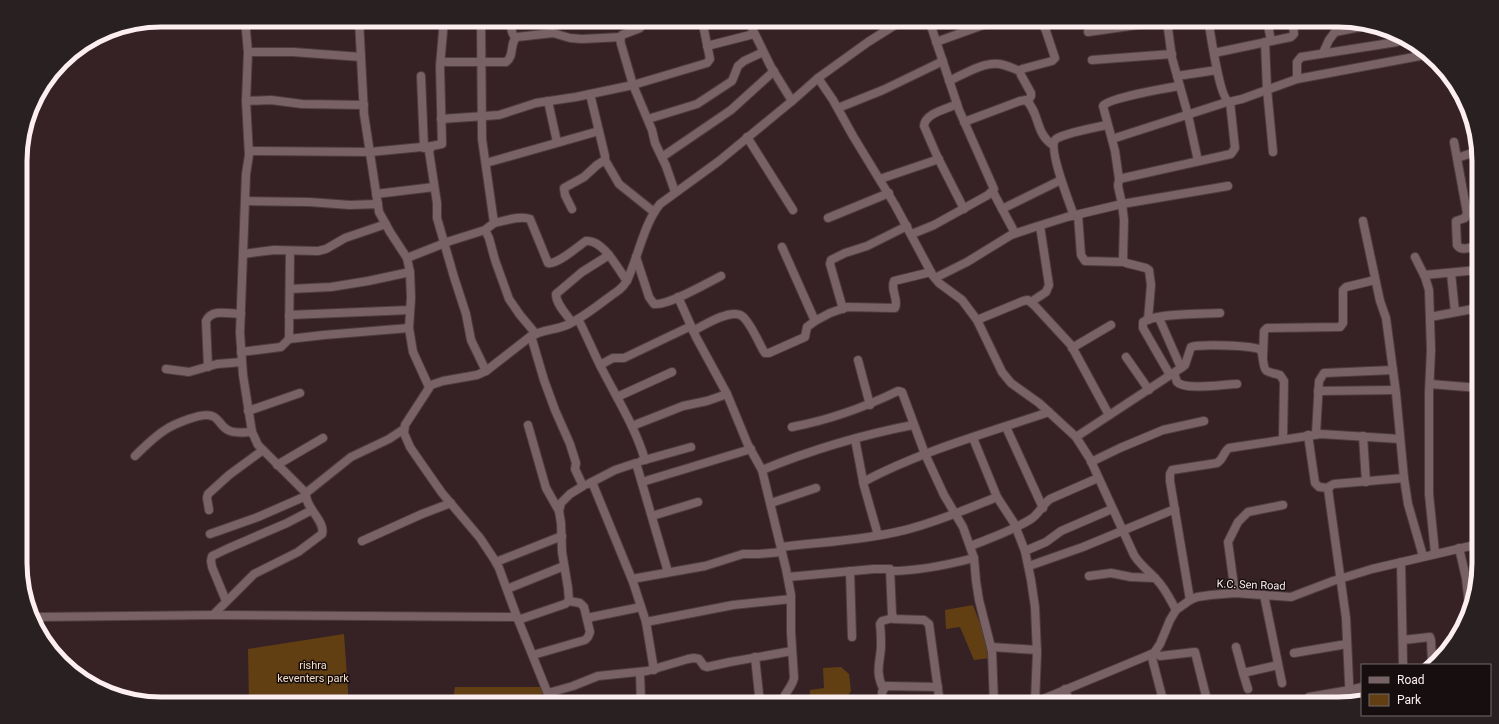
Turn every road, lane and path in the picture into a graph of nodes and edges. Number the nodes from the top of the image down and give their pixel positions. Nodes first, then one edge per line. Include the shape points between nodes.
1 (246, 27) edge
2 (359, 27) edge
3 (444, 27) edge
4 (481, 27) edge
5 (511, 27) edge
6 (640, 27) edge
7 (704, 27) edge
8 (752, 27) edge
9 (891, 27) edge
10 (931, 27) edge
11 (978, 27) edge
12 (1044, 27) edge
13 (1122, 27) edge
14 (1170, 27) edge
15 (1209, 27) edge
16 (1267, 27) edge
17 (1293, 27) edge
18 (1354, 28) edge
19 (1088, 32) dead end
20 (754, 34) junction
21 (621, 37) junction
22 (515, 38) junction
23 (1268, 41) junction
24 (936, 42) junction
25 (1397, 42) dead end
26 (708, 46) junction
27 (248, 52) junction
28 (763, 52) junction
29 (1214, 53) junction
30 (1323, 53) junction
31 (1172, 54) junction
32 (1421, 56) edge
33 (361, 57) junction
34 (1092, 60) dead end
35 (943, 61) junction
36 (441, 62) junction
37 (482, 63) junction
38 (1217, 70) junction
39 (774, 71) junction
40 (1020, 71) junction
41 (421, 76) dead end
42 (1177, 76) junction
43 (818, 78) junction
44 (1297, 79) junction
45 (949, 81) junction
46 (633, 85) junction
47 (1179, 86) junction
48 (1267, 89) junction
49 (590, 94) junction
50 (246, 101) junction
51 (548, 101) junction
52 (792, 101) junction
53 (1028, 101) junction
54 (1229, 102) junction
55 (957, 104) junction
56 (364, 105) junction
57 (838, 108) junction
58 (482, 116) junction
59 (1188, 116) junction
60 (441, 119) junction
61 (648, 119) junction
62 (964, 122) junction
63 (1107, 125) junction
64 (599, 131) junction
65 (747, 137) junction
66 (1112, 139) junction
67 (557, 142) junction
68 (1454, 142) dead end
69 (1053, 145) junction
70 (432, 146) junction
71 (424, 148) junction
72 (249, 151) junction
73 (370, 152) junction
74 (1273, 152) dead end
75 (1472, 153) edge
76 (662, 157) junction
77 (1458, 158) junction
78 (939, 159) junction
79 (605, 160) junction
80 (1198, 161) junction
81 (486, 163) junction
82 (880, 179) junction
83 (1119, 179) junction
84 (1061, 180) junction
85 (1228, 186) dead end
86 (434, 187) junction
87 (675, 192) junction
88 (992, 192) junction
89 (376, 194) junction
90 (889, 194) junction
91 (246, 201) junction
92 (378, 204) junction
93 (1122, 204) junction
94 (572, 209) dead end
95 (964, 209) junction
96 (1002, 209) junction
97 (794, 210) dead end
98 (654, 212) junction
99 (1076, 215) junction
100 (828, 218) dead end
101 (1362, 221) dead end
102 (494, 223) junction
103 (386, 224) junction
104 (907, 226) junction
105 (1040, 226) junction
106 (485, 230) junction
107 (1015, 233) junction
108 (912, 234) junction
109 (444, 243) junction
110 (782, 247) dead end
111 (1472, 247) edge
112 (290, 251) junction
113 (243, 254) junction
114 (609, 255) junction
115 (636, 257) junction
116 (1415, 257) dead end
117 (407, 258) junction
118 (1124, 262) junction
119 (1472, 271) edge
120 (410, 272) junction
121 (1451, 273) junction
122 (933, 275) junction
123 (1424, 275) junction
124 (721, 276) dead end
125 (1375, 280) junction
126 (627, 281) junction
127 (290, 289) junction
128 (678, 297) junction
129 (1031, 302) junction
130 (843, 309) junction
131 (1472, 309) edge
132 (410, 310) junction
133 (1455, 312) junction
134 (1220, 313) dead end
135 (241, 314) junction
136 (289, 315) junction
137 (1430, 317) junction
138 (1159, 318) junction
139 (575, 320) junction
140 (976, 320) junction
141 (1148, 320) junction
142 (815, 321) junction
143 (1111, 324) dead end
144 (409, 328) junction
145 (692, 328) junction
146 (534, 335) junction
147 (289, 339) junction
148 (1072, 348) junction
149 (241, 352) junction
150 (1263, 356) junction
151 (1126, 357) dead end
152 (858, 360) dead end
153 (242, 362) junction
154 (600, 365) junction
155 (208, 366) junction
156 (166, 369) dead end
157 (1393, 370) junction
158 (486, 371) junction
159 (672, 372) dead end
160 (1175, 372) junction
161 (1238, 384) dead end
162 (1430, 384) junction
163 (429, 387) junction
164 (1472, 388) edge
165 (1149, 390) junction
166 (1395, 390) junction
167 (1318, 391) junction
168 (300, 393) dead end
169 (727, 394) junction
170 (617, 397) junction
171 (870, 405) junction
172 (248, 411) junction
173 (1049, 412) junction
174 (1109, 415) junction
175 (1204, 421) dead end
176 (528, 425) dead end
177 (632, 426) junction
178 (913, 426) junction
179 (1006, 426) junction
180 (792, 427) dead end
181 (404, 429) junction
182 (252, 432) junction
183 (1312, 434) junction
184 (1363, 436) junction
185 (1076, 437) junction
186 (323, 438) dead end
187 (973, 438) junction
188 (1283, 438) junction
189 (855, 439) junction
190 (1400, 439) junction
191 (691, 447) dead end
192 (751, 449) junction
193 (263, 450) junction
194 (925, 454) junction
195 (135, 456) dead end
196 (645, 460) junction
197 (1091, 462) junction
198 (636, 463) junction
199 (277, 466) junction
200 (762, 470) junction
201 (1098, 478) junction
202 (1404, 478) junction
203 (592, 482) junction
204 (642, 482) junction
205 (863, 482) junction
206 (1366, 482) junction
207 (583, 486) junction
208 (816, 488) dead end
209 (1329, 488) junction
210 (306, 495) junction
211 (998, 497) junction
212 (698, 502) dead end
213 (451, 503) junction
214 (770, 503) junction
215 (1283, 505) dead end
216 (1043, 508) junction
217 (1112, 509) junction
218 (1175, 509) junction
219 (209, 510) dead end
220 (312, 510) junction
221 (559, 511) junction
222 (955, 514) junction
223 (652, 516) junction
224 (1016, 526) junction
225 (1122, 531) junction
226 (210, 534) dead end
227 (878, 535) junction
228 (562, 536) junction
229 (362, 541) dead end
230 (1472, 545) edge
231 (971, 546) junction
232 (1459, 548) junction
233 (782, 550) junction
234 (1025, 551) junction
235 (1435, 553) junction
236 (1422, 556) junction
237 (974, 558) junction
238 (496, 562) junction
239 (1400, 562) junction
240 (564, 566) junction
241 (1029, 566) junction
242 (891, 571) junction
243 (668, 572) junction
244 (850, 572) junction
245 (1089, 576) dead end
246 (788, 577) junction
247 (1156, 578) junction
248 (632, 579) junction
249 (1340, 579) junction
250 (507, 589) junction
251 (1235, 594) junction
252 (1468, 594) edge
253 (1264, 595) junction
254 (791, 599) junction
255 (1190, 600) junction
256 (226, 601) junction
257 (569, 602) junction
258 (641, 607) junction
259 (1176, 610) junction
260 (213, 614) junction
261 (39, 617) edge
262 (517, 618) junction
263 (587, 618) junction
264 (893, 618) junction
265 (646, 622) junction
266 (852, 637) dead end
267 (1403, 640) junction
268 (1348, 644) junction
269 (991, 647) junction
270 (1236, 648) dead end
271 (1036, 650) junction
272 (792, 651) junction
273 (1294, 652) dead end
274 (1152, 654) junction
275 (533, 655) junction
276 (755, 657) junction
277 (1432, 658) edge
278 (1403, 664) edge
279 (1278, 665) junction
280 (654, 670) junction
281 (640, 672) junction
282 (1243, 673) junction
283 (1282, 683) dead end
284 (938, 687) junction
285 (1361, 687) edge
286 (883, 688) junction
287 (1065, 689) junction
288 (1248, 689) dead end
289 (1350, 690) junction
290 (548, 693) junction
291 (1309, 696) dead end
292 (1350, 696) edge
293 (549, 697) edge
294 (641, 697) edge
295 (759, 697) edge
296 (784, 697) edge
297 (883, 697) edge
298 (939, 697) edge
299 (994, 697) edge
300 (1033, 697) edge
301 (1047, 697) edge
302 (1068, 697) edge
303 (1162, 697) edge
304 (1206, 697) edge

1 - 27 street
2 - 33 street
3 - 36 street
4 - 37 street
5 - 22 street
6 - 21 street
7 - 26 street
8 - 20 street
9 - 43 street
10 - 24 street
11 - 24 street
12 - 40 street via 1055,59
13 - 19 street
14 - 31 street
15 - 29 street
16 - 23 street
17 - 23 street via 1293,36
18 - 30 street via 1335,32
20 - 26 street
20 - 28 street
21 - 22 street via 582,39 553,34
21 - 46 street via 622,50
22 - 37 street via 508,61
23 - 29 street
23 - 48 street
24 - 35 street
25 - 30 street
26 - 46 street via 710,59 707,63
27 - 33 street
27 - 50 street
28 - 39 street
28 - 61 street via 744,61 738,66 732,81 697,104
29 - 38 street
30 - 44 street via 1298,59
31 - 34 street
31 - 42 street
32 - 44 street
33 - 56 street
35 - 45 street
35 - 57 street
36 - 37 street
36 - 60 street
37 - 58 street
38 - 42 street
38 - 54 street via 1225,98
39 - 52 street
39 - 76 street via 731,110
40 - 45 street via 992,64
40 - 53 street via 1031,93
41 - 71 street
42 - 47 street
43 - 52 street
43 - 57 street
44 - 48 street
45 - 55 street
46 - 49 street
46 - 61 street
47 - 59 street
47 - 63 street via 1107,102 1103,106
48 - 54 street
48 - 74 street
49 - 51 street
49 - 64 street
50 - 56 street
50 - 72 street
51 - 58 street via 500,115
51 - 67 street
52 - 65 street
53 - 62 street via 1020,101
53 - 69 street via 1043,136
54 - 59 street
54 - 80 street via 1235,148 1233,152 1228,156
55 - 62 street
55 - 78 street via 924,121 926,132
56 - 73 street
57 - 82 street
58 - 60 street
58 - 81 street
59 - 66 street
59 - 80 street
60 - 70 street via 442,144
61 - 76 street
62 - 88 street via 993,187
63 - 66 street
63 - 69 street via 1058,138
64 - 67 street
64 - 79 street
65 - 87 street via 719,161
65 - 97 street
66 - 83 street
67 - 81 street
68 - 77 street
69 - 84 street
70 - 71 street
70 - 86 street via 429,151
71 - 73 street
72 - 73 street
72 - 91 street
73 - 89 street
75 - 77 street
76 - 87 street
77 - 111 street via 1467,213 1465,218 1456,221 1457,245 1461,249
78 - 82 street
78 - 95 street
79 - 94 street via 584,177 564,188
79 - 98 street via 619,184
80 - 83 street
81 - 102 street
82 - 90 street
83 - 93 street
84 - 96 street
84 - 99 street
85 - 93 street
86 - 89 street
86 - 109 street
87 - 98 street
88 - 95 street
88 - 96 street
89 - 92 street
90 - 100 street
90 - 104 street
91 - 92 street
91 - 113 street
92 - 103 street via 379,212
93 - 99 street
93 - 118 street
95 - 108 street
96 - 107 street
98 - 115 street
99 - 105 street
99 - 118 street via 1085,261
101 - 125 street
102 - 106 street
102 - 114 street via 526,217 530,219 548,263 558,261 591,240
103 - 112 street via 345,238 326,249
103 - 117 street
104 - 108 street
104 - 130 street via 831,260
105 - 107 street
105 - 129 street via 1049,285 1046,292
106 - 109 street
106 - 146 street via 490,238 509,299
107 - 122 street via 967,262
108 - 122 street
109 - 117 street
109 - 158 street via 466,314 471,340
110 - 142 street
112 - 113 street via 274,250
112 - 127 street
113 - 135 street
114 - 126 street
114 - 139 street via 582,272 556,294 559,303
115 - 126 street
115 - 128 street via 652,303 659,304
116 - 123 street
117 - 120 street
118 - 141 street via 1149,270 1151,285
119 - 121 street
120 - 127 street via 353,284
120 - 132 street
121 - 123 street
121 - 133 street
122 - 130 street via 894,281 892,285 895,308
122 - 140 street via 962,300
123 - 137 street via 1429,290
124 - 128 street
125 - 150 street via 1343,290 1343,323 1340,327 1267,328 1264,331
125 - 157 street via 1386,318
126 - 139 street via 619,290
127 - 136 street
128 - 145 street
129 - 140 street via 1023,300
129 - 148 street
130 - 142 street
131 - 133 street
132 - 136 street
132 - 144 street
133 - 137 street
134 - 138 street
135 - 149 street
135 - 155 street via 218,313 208,317
136 - 147 street
137 - 162 street
138 - 141 street
138 - 160 street
139 - 146 street
139 - 154 street
140 - 173 street via 1002,372 1011,383
141 - 160 street via 1143,322 1143,328
142 - 145 street via 808,325 805,337 768,353 763,350 740,315 725,316
143 - 148 street
144 - 147 street
144 - 163 street via 413,352
145 - 154 street via 624,358 613,358
145 - 169 street
146 - 158 street
146 - 207 street via 544,380 570,444 576,463 574,469
147 - 149 street via 281,347
148 - 174 street
149 - 153 street
150 - 160 street via 1257,348 1193,346 1185,365
150 - 188 street via 1268,372 1280,375 1284,381
151 - 165 street
152 - 171 street
153 - 155 street
153 - 172 street
154 - 170 street
155 - 156 street via 189,372
157 - 166 street
157 - 167 street via 1324,373 1319,381
158 - 163 street
159 - 170 street
160 - 161 street via 1177,382 1182,386
160 - 165 street
162 - 164 street
162 - 235 street via 1429,494
163 - 181 street
165 - 174 street
166 - 167 street
166 - 190 street
167 - 183 street
168 - 172 street
169 - 177 street via 683,406
169 - 192 street
170 - 177 street
171 - 178 street via 901,391
171 - 180 street via 812,424
172 - 182 street
173 - 179 street
173 - 185 street
174 - 185 street
175 - 197 street via 1163,430
176 - 221 street via 546,488
177 - 196 street
178 - 189 street
178 - 194 street
179 - 187 street
179 - 216 street
181 - 210 street via 351,457
181 - 213 street via 414,454
182 - 193 street
182 - 195 street via 233,432 227,430 215,417 202,416 166,429
183 - 184 street
183 - 188 street
183 - 209 street via 1315,483 1319,487
184 - 190 street
184 - 206 street
185 - 197 street
186 - 199 street
187 - 194 street
187 - 211 street
188 - 218 street via 1228,448 1221,461 1217,463 1172,470 1170,474
189 - 200 street via 806,453
189 - 205 street
190 - 202 street
191 - 196 street
192 - 200 street
192 - 204 street
193 - 199 street
193 - 219 street via 208,494
194 - 205 street via 889,468
194 - 222 street
196 - 198 street
197 - 201 street
198 - 203 street
198 - 204 street
199 - 210 street
200 - 214 street
201 - 216 street via 1050,500
201 - 217 street
202 - 206 street
202 - 236 street
203 - 207 street
203 - 248 street
204 - 223 street
205 - 227 street
206 - 209 street via 1334,484
207 - 221 street via 561,502
208 - 214 street
209 - 249 street
210 - 220 street
210 - 226 street via 258,517
211 - 222 street
211 - 224 street
212 - 223 street
213 - 229 street
213 - 238 street
214 - 233 street
215 - 251 street via 1248,512 1238,522 1228,542
216 - 224 street via 1031,519
217 - 225 street
217 - 234 street via 1061,531 1046,542
218 - 225 street
218 - 255 street
220 - 256 street via 323,528 321,535 298,552 254,574
220 - 256 street via 212,556 212,567
221 - 228 street
222 - 227 street via 904,530
222 - 231 street
223 - 243 street
224 - 231 street
224 - 234 street
225 - 241 street
225 - 247 street via 1138,561
227 - 233 street
228 - 238 street
228 - 240 street
230 - 232 street, K.C. Sen Road
231 - 237 street
232 - 235 street, K.C. Sen Road
232 - 252 street
233 - 243 street via 743,554 705,566
233 - 246 street
234 - 241 street
235 - 236 street, K.C. Sen Road
236 - 239 street, K.C. Sen Road
237 - 242 street via 927,569
237 - 269 street via 979,600
238 - 250 street
239 - 249 street, K.C. Sen Road
239 - 267 street
240 - 250 street
240 - 257 street
241 - 271 street via 1035,607
242 - 244 street via 888,569
242 - 264 street
243 - 248 street
244 - 246 street
244 - 266 street
245 - 247 street via 1111,573
246 - 254 street
247 - 259 street
248 - 258 street
249 - 253 street, K.C. Sen Road via 1291,597
249 - 268 street
250 - 262 street
251 - 253 street, K.C. Sen Road
251 - 255 street, K.C. Sen Road via 1212,595
253 - 279 street
254 - 265 street via 733,605
254 - 272 street
255 - 259 street, K.C. Sen Road
256 - 260 street
257 - 262 street
257 - 263 street via 582,605
258 - 263 street
258 - 265 street
259 - 274 street, K.C. Sen Road via 1160,644
260 - 261 street
260 - 262 street
262 - 275 street
263 - 275 street via 590,632 586,639
264 - 284 street via 924,620 929,624
264 - 286 street via 880,624 878,673
265 - 280 street
267 - 277 street via 1430,637
267 - 278 street
268 - 273 street
268 - 289 street
269 - 271 street
269 - 299 street via 994,661
270 - 282 street
271 - 300 street
272 - 276 street
272 - 296 street via 793,684
274 - 287 street
274 - 303 street
274 - 304 street via 1160,656 1195,652
275 - 290 street
276 - 280 street via 707,667 699,659 694,658
276 - 295 street
279 - 282 street
279 - 283 street
280 - 281 street
281 - 290 street via 598,676
281 - 294 street
282 - 288 street
284 - 286 street via 890,685
284 - 298 street
285 - 289 street
286 - 297 street
287 - 301 street
287 - 302 street
289 - 291 street
289 - 292 street
290 - 293 street

